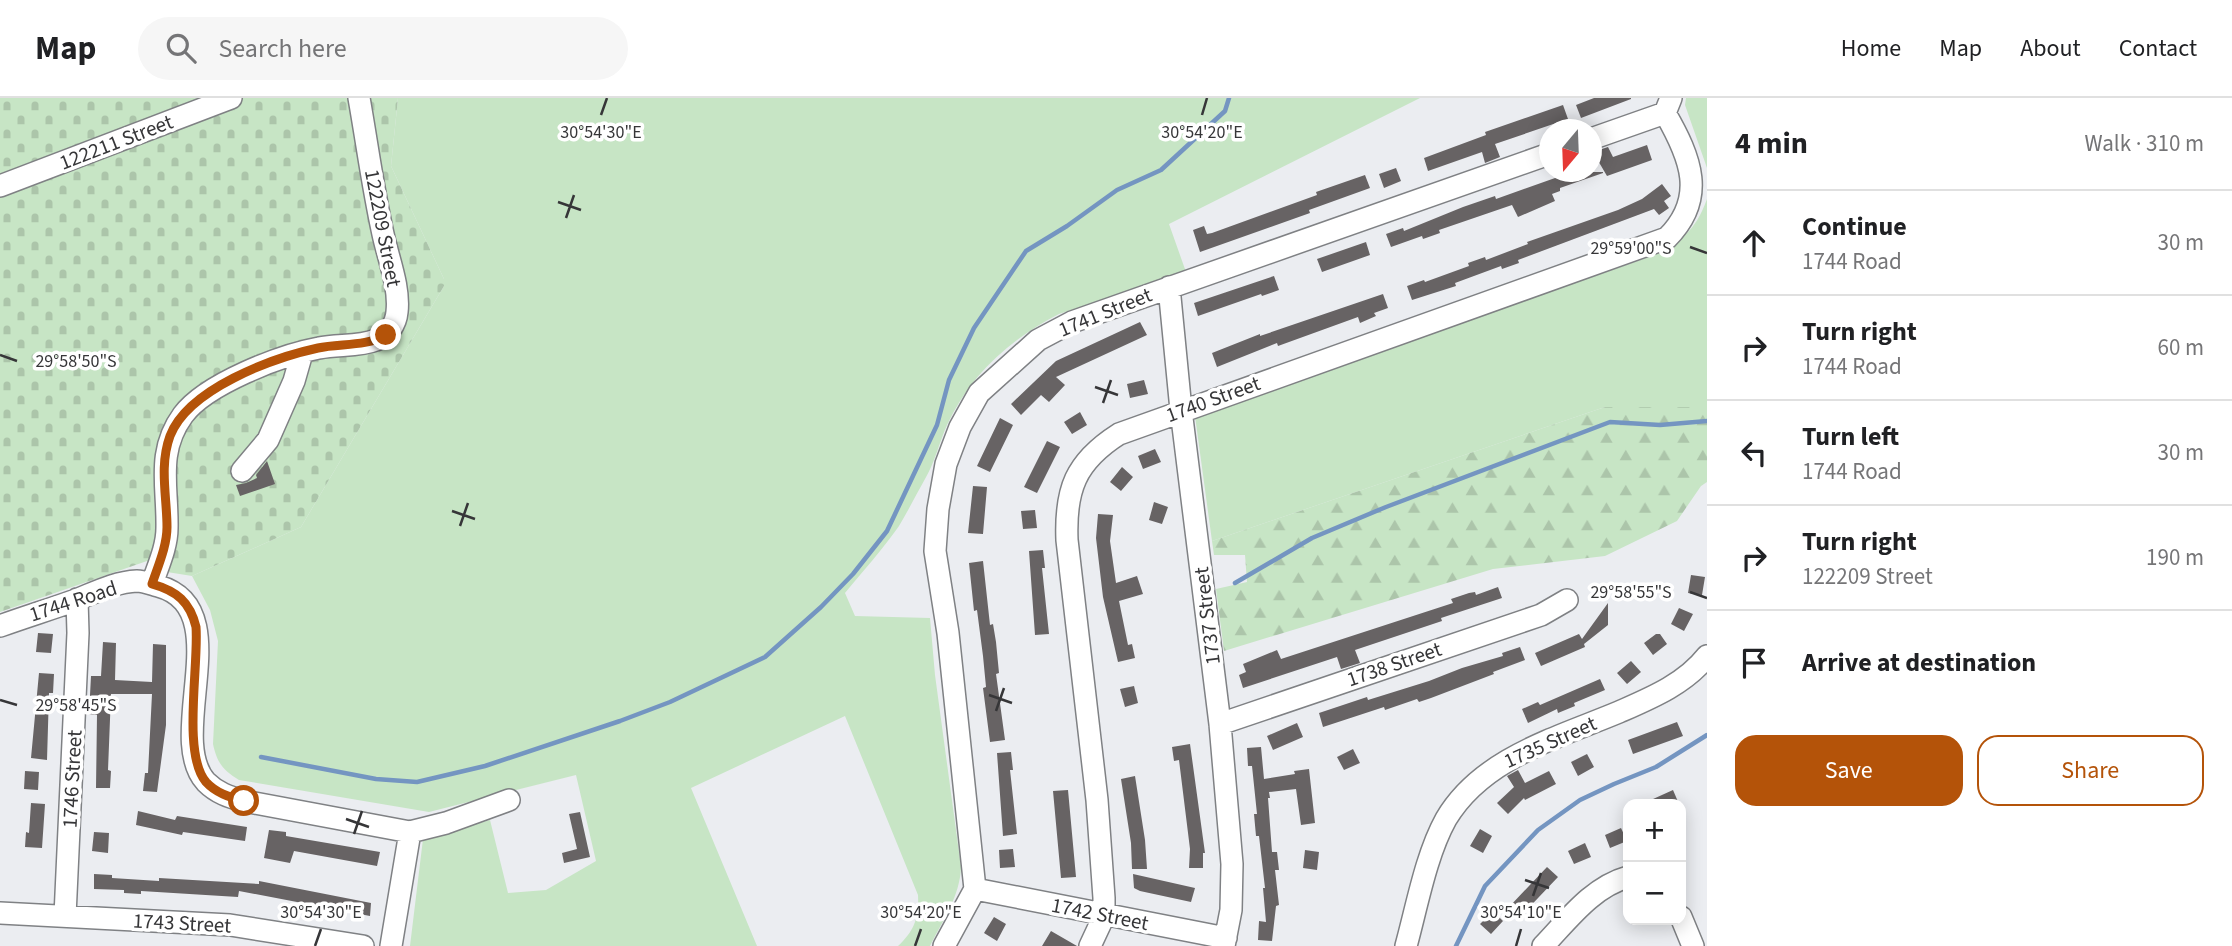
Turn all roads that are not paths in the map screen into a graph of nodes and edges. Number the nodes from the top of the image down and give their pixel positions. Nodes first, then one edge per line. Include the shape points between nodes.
1 (231, 98) edge
2 (359, 98) edge
3 (1668, 106) edge
4 (1602, 134) edge
5 (1539, 158) edge
6 (0, 186) edge
7 (1169, 287) junction
8 (302, 353) junction
9 (1181, 410) junction
10 (242, 471) dead end
11 (152, 584) junction
12 (77, 599) junction
13 (1567, 600) dead end
14 (0, 626) edge
15 (1707, 656) edge
16 (1220, 724) junction
17 (509, 800) dead end
18 (410, 832) junction
19 (1623, 879) edge
20 (975, 889) junction
21 (0, 913) edge
22 (65, 916) junction
23 (1104, 916) junction
24 (1684, 925) edge
25 (1225, 942) edge
26 (1547, 944) edge
27 (363, 946) edge
28 (391, 946) edge
29 (944, 946) edge
30 (1090, 946) edge
31 (1406, 946) edge
32 (1693, 946) edge

1 - 6 street, 122211 Street
2 - 8 street, 122209 Street via 398,311 394,324 377,340
3 - 4 street
3 - 9 street, 1740 Street via 1695,194 1683,224 1667,238
5 - 7 street, 1741 Street
7 - 9 street, 1737 Street
7 - 20 street, 1741 Street via 1072,322 1038,340 979,393 946,464 935,551
8 - 10 street via 268,440
8 - 11 street, 122209 Street via 211,390 184,414 170,436 165,458 167,528
9 - 16 street, 1737 Street
9 - 23 street, 1740 Street via 1100,446 1071,486 1066,511 1097,800
11 - 12 street, 1744 Road via 136,581 103,587
11 - 18 street, 1744 Road via 182,597 192,612 197,640 193,743 205,781 222,794 244,801
12 - 14 street, 1744 Road
12 - 22 street, 1746 Street
13 - 16 street, 1738 Street via 1541,615
15 - 31 street, 1735 Street via 1670,688 1498,765 1470,789 1445,821 1435,844
16 - 25 street, 1737 Street via 1233,888
17 - 18 street, 1744 Road
18 - 28 street
19 - 26 street via 1591,896
20 - 23 street, 1742 Street
20 - 29 street
21 - 22 street, 1743 Street
22 - 27 street, 1743 Street via 230,925
23 - 25 street, 1742 Street
23 - 30 street, 1740 Street
24 - 32 street

